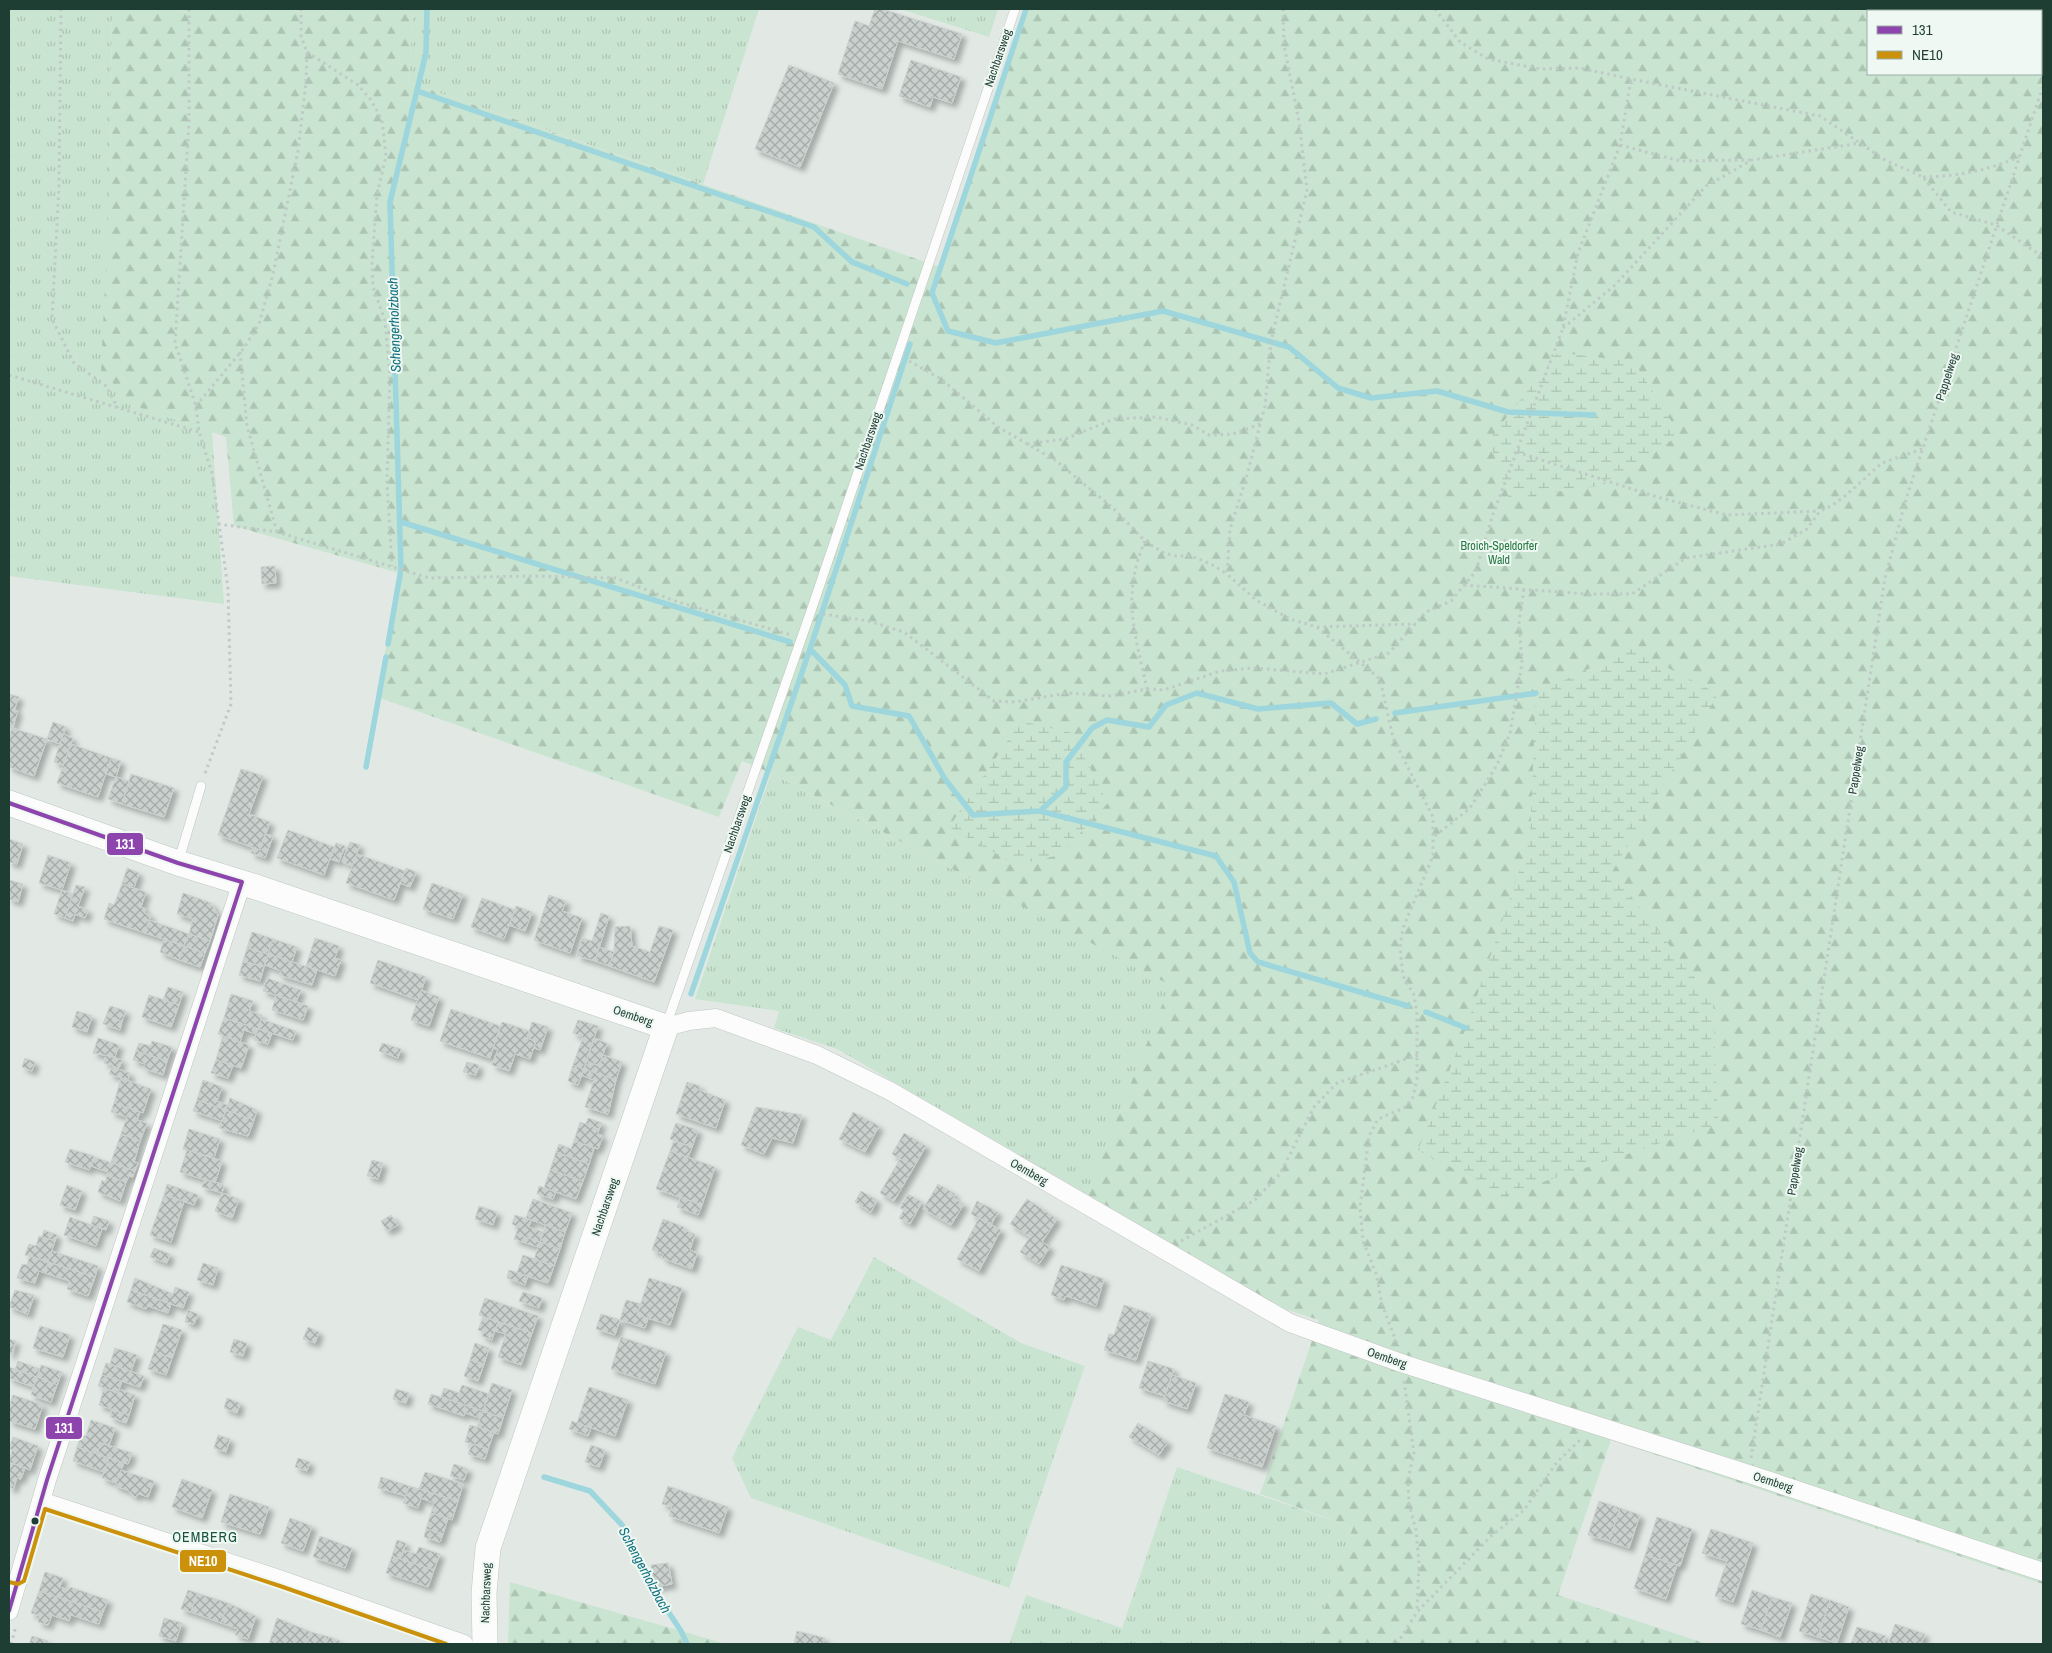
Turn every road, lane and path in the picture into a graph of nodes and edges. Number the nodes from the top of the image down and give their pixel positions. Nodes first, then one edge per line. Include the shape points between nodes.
1 (61, 9) edge
2 (189, 9) edge
3 (301, 9) edge
4 (1015, 9) edge
5 (1283, 9) edge
6 (1435, 9) edge
7 (307, 52) junction
8 (1631, 79) junction
9 (2043, 86) edge
10 (1861, 143) junction
11 (1620, 146) junction
12 (2019, 157) junction
13 (1752, 160) junction
14 (1923, 177) junction
15 (1996, 225) junction
16 (2043, 258) edge
17 (1563, 328) junction
18 (240, 352) junction
19 (898, 354) junction
20 (9, 375) edge
21 (196, 406) junction
22 (118, 408) junction
23 (1260, 423) junction
24 (199, 432) junction
25 (1027, 444) junction
26 (1925, 448) junction
27 (1517, 452) junction
28 (1820, 510) junction
29 (218, 524) junction
30 (277, 532) junction
31 (1145, 541) junction
32 (392, 566) junction
33 (1227, 574) junction
34 (1464, 585) junction
35 (1524, 590) junction
36 (812, 608) junction
37 (1416, 624) junction
38 (1317, 627) junction
39 (802, 638) junction
40 (1360, 663) junction
41 (1146, 689) junction
42 (200, 786) joint
43 (9, 802) edge
44 (1434, 836) junction
45 (178, 863) junction
46 (242, 882) junction
47 (666, 1027) junction
48 (1418, 1056) junction
49 (1162, 1250) junction
50 (1404, 1364) junction
51 (1595, 1426) junction
52 (1749, 1474) junction
53 (41, 1501) junction
54 (2043, 1572) edge
55 (13, 1576) edge
56 (9, 1611) edge
57 (1417, 1612) junction
58 (464, 1644) edge
59 (485, 1644) edge
60 (1397, 1644) edge

1 - 22 path via 59,186 52,320 74,363 106,386
2 - 21 path via 190,123 175,343
3 - 7 path via 302,36
4 - 19 lane, Nachbarsweg
5 - 23 path via 1284,45 1299,121 1307,190 1270,342 1265,406
6 - 8 path via 1460,42 1488,59 1540,69 1580,68
7 - 18 path via 298,150 273,274 259,324
7 - 32 path via 358,85 382,120 386,156 377,195 372,263 373,287 385,321 390,375 387,483
8 - 10 path via 1820,116
8 - 11 path
9 - 12 path, Pappelweg
10 - 13 path
10 - 14 path via 1885,160
11 - 13 path via 1680,162
11 - 17 path via 1578,253
12 - 14 path via 1960,176
12 - 15 path, Pappelweg
13 - 17 path via 1706,186 1615,285
14 - 15 path via 1951,212
15 - 16 path
15 - 26 path, Pappelweg
17 - 27 path
18 - 21 path
18 - 30 path via 247,426
19 - 25 path via 941,379 998,427
19 - 36 lane, Nachbarsweg
20 - 22 path
21 - 24 path
22 - 24 path
23 - 25 path via 1233,434 1210,435 1192,425 1156,417 1114,419 1065,439
23 - 33 path via 1230,529
24 - 29 path via 212,473
25 - 31 path via 1055,460 1113,508
26 - 28 path via 1882,463 1845,496
26 - 52 path, Pappelweg via 1906,499 1885,578
27 - 28 path via 1657,496 1727,514
27 - 34 path via 1476,571
28 - 35 path via 1807,529 1781,544 1686,558 1632,594
29 - 30 path
29 - 42 path via 228,589 231,704
30 - 32 path
31 - 33 path via 1164,553 1191,556
31 - 41 path via 1132,577 1131,611
32 - 39 path via 429,578 616,578 675,601
33 - 38 path via 1256,600 1290,619
34 - 35 path
34 - 37 path via 1451,601 1426,612
35 - 44 path via 1519,622 1522,663 1510,733 1497,765 1470,808
36 - 39 lane, Nachbarsweg
36 - 41 path via 821,614 868,621 904,632 994,701 1015,702 1068,693 1111,696
37 - 38 path
37 - 40 path via 1389,653
38 - 40 path
39 - 47 lane, Nachbarsweg
40 - 41 path via 1324,674 1254,668 1220,671 1164,690
40 - 44 path via 1380,679 1393,738 1433,817
42 - 45 lane
43 - 45 street, Oemberg
44 - 48 path via 1433,856 1403,928 1400,947 1402,976 1414,995
45 - 46 street, Oemberg
46 - 47 street, Oemberg
46 - 53 street
47 - 49 street, Oemberg via 688,1020 716,1018 818,1055 898,1096
47 - 59 street, Nachbarsweg via 488,1548 484,1593
48 - 49 path via 1337,1083 1314,1106 1280,1174 1256,1200
48 - 50 path via 1413,1097 1406,1107 1378,1119 1369,1136 1360,1207 1362,1241 1376,1273 1382,1304
49 - 50 street, Oemberg via 1290,1323
50 - 51 street, Oemberg
50 - 57 path via 1414,1453 1408,1479 1409,1504 1420,1563
51 - 52 street, Oemberg
51 - 57 path via 1558,1462 1524,1510 1491,1536
52 - 54 street, Oemberg
53 - 55 street
53 - 58 street
55 - 56 street
57 - 60 path

